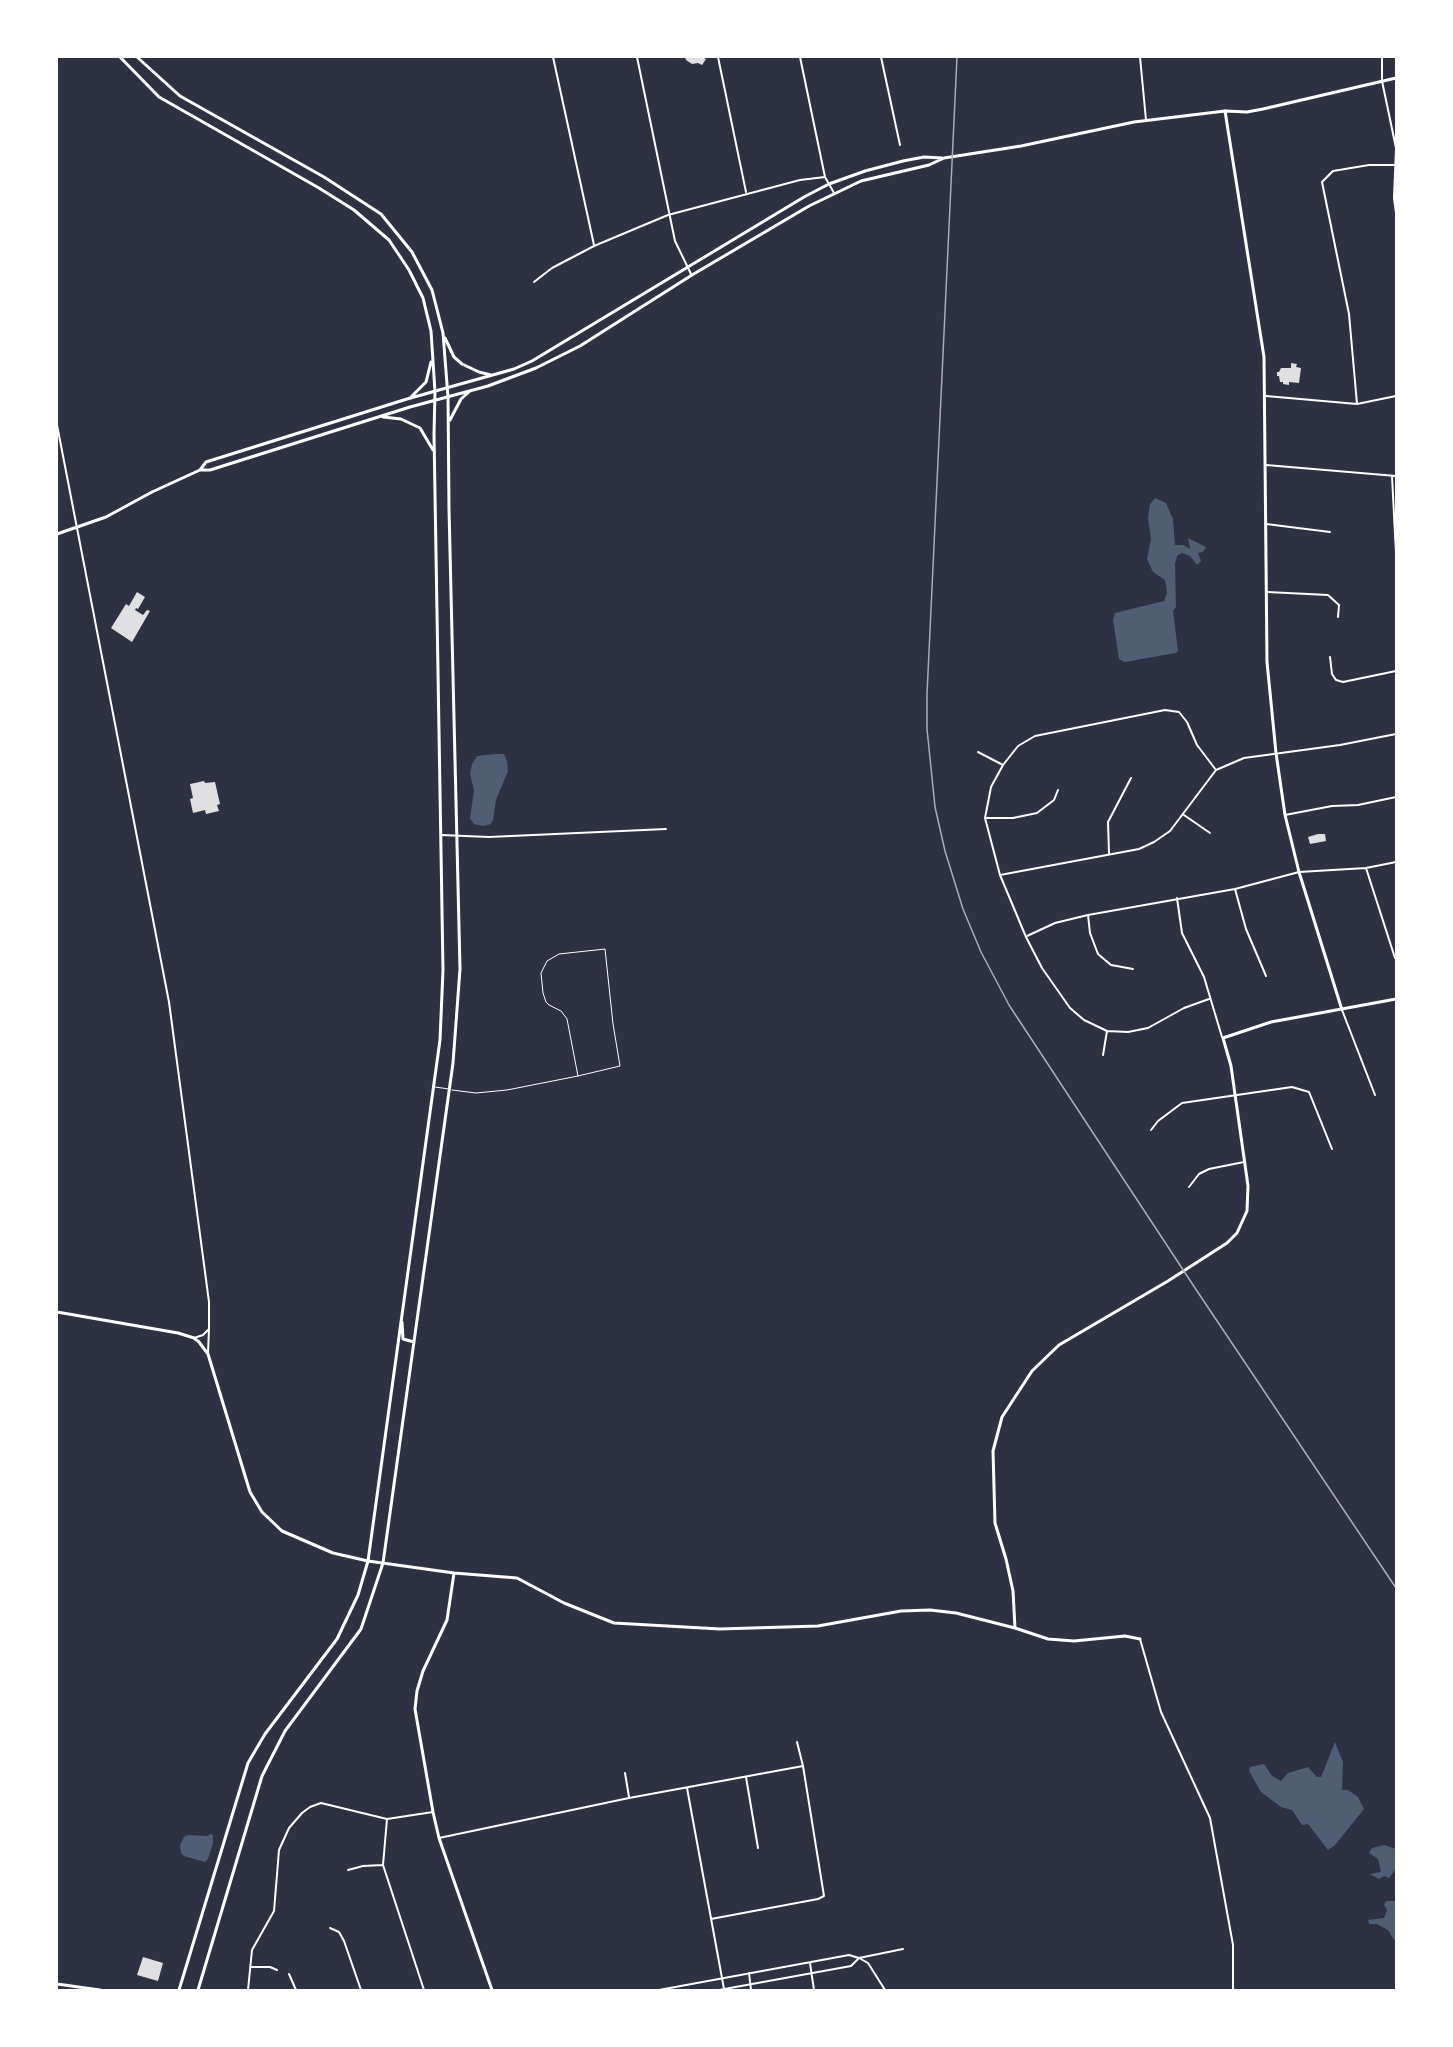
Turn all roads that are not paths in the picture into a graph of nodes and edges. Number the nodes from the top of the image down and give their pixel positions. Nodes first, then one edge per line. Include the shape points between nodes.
1 (120, 57) edge
2 (137, 57) edge
3 (553, 57) edge
4 (637, 57) edge
5 (718, 57) edge
6 (800, 57) edge
7 (881, 57) edge
8 (1140, 57) edge
9 (1382, 57) edge
10 (1396, 78) edge
11 (1382, 81) junction
12 (1225, 111) junction
13 (1146, 120) junction
14 (900, 145) dead end
15 (1396, 149) edge
16 (944, 158) junction
17 (1395, 165) edge
18 (825, 177) junction
19 (829, 184) junction
20 (747, 193) junction
21 (834, 193) junction
22 (1396, 213) edge
23 (668, 215) junction
24 (594, 246) junction
25 (687, 267) junction
26 (692, 275) junction
27 (534, 282) dead end
28 (443, 333) junction
29 (432, 354) junction
30 (493, 375) junction
31 (448, 388) junction
32 (471, 390) junction
33 (435, 392) junction
34 (1266, 396) junction
35 (1396, 396) edge
36 (448, 397) junction
37 (407, 399) junction
38 (435, 400) junction
39 (1357, 404) junction
40 (381, 416) junction
41 (449, 423) junction
42 (57, 425) edge
43 (434, 452) junction
44 (1266, 465) junction
45 (200, 470) junction
46 (1394, 476) edge
47 (1266, 524) junction
48 (77, 528) junction
49 (1330, 532) dead end
50 (57, 534) edge
51 (1396, 553) edge
52 (1267, 592) junction
53 (1338, 617) dead end
54 (1330, 657) dead end
55 (1396, 671) edge
56 (1396, 734) edge
57 (978, 752) dead end
58 (1276, 753) junction
59 (1002, 765) junction
60 (1216, 770) junction
61 (1131, 778) dead end
62 (1058, 790) dead end
63 (1396, 797) edge
64 (1184, 815) junction
65 (1285, 815) junction
66 (985, 818) junction
67 (666, 829) dead end
68 (1209, 833) dead end
69 (441, 836) junction
70 (458, 837) junction
71 (1109, 853) junction
72 (1396, 862) edge
73 (1366, 868) junction
74 (1299, 872) junction
75 (1000, 874) junction
76 (1235, 889) junction
77 (1177, 898) junction
78 (1088, 915) junction
79 (1026, 937) junction
80 (1395, 958) edge
81 (1133, 969) dead end
82 (1266, 976) dead end
83 (1209, 999) junction
84 (1396, 999) edge
85 (1342, 1010) junction
86 (1107, 1031) junction
87 (1223, 1038) junction
88 (1103, 1055) dead end
89 (578, 1076) junction
90 (434, 1086) junction
91 (449, 1089) junction
92 (1234, 1094) junction
93 (1375, 1095) dead end
94 (1151, 1130) dead end
95 (1332, 1149) dead end
96 (1244, 1162) junction
97 (1189, 1187) dead end
98 (57, 1312) edge
99 (402, 1317) junction
100 (209, 1329) junction
101 (194, 1338) junction
102 (414, 1342) junction
103 (208, 1354) junction
104 (368, 1562) junction
105 (383, 1563) junction
106 (454, 1573) junction
107 (1015, 1628) junction
108 (1140, 1639) joint
109 (796, 1742) dead end
110 (804, 1766) junction
111 (625, 1773) dead end
112 (746, 1777) junction
113 (687, 1788) junction
114 (629, 1798) junction
115 (433, 1812) junction
116 (387, 1819) junction
117 (439, 1838) junction
118 (758, 1848) dead end
119 (383, 1865) junction
120 (348, 1870) dead end
121 (711, 1919) junction
122 (330, 1928) dead end
123 (903, 1949) dead end
124 (859, 1958) junction
125 (810, 1963) junction
126 (250, 1967) junction
127 (277, 1970) dead end
128 (749, 1973) junction
129 (812, 1973) junction
130 (289, 1974) dead end
131 (722, 1979) junction
132 (57, 1984) edge
133 (750, 1984) junction
134 (724, 1989) edge
135 (100, 1990) edge
136 (179, 1990) edge
137 (198, 1990) edge
138 (248, 1990) edge
139 (296, 1990) edge
140 (360, 1990) edge
141 (424, 1990) edge
142 (492, 1990) edge
143 (660, 1990) edge
144 (719, 1990) edge
145 (751, 1990) edge
146 (814, 1990) edge
147 (885, 1990) edge
148 (1233, 1990) edge

1 - 29 main road via 159,97 327,193 360,214 389,240 423,298
2 - 28 main road via 180,96 324,177 381,214 423,270
3 - 24 street
4 - 23 street
5 - 20 street
6 - 18 street
7 - 14 street
8 - 13 street
9 - 11 street
10 - 11 main road
11 - 12 main road via 1263,109
11 - 15 street
12 - 13 main road
12 - 34 main road via 1264,357
13 - 16 main road
15 - 17 street
16 - 19 main road via 903,161
16 - 21 main road via 861,181
17 - 22 street
17 - 39 street via 1333,171 1322,182 1349,314
18 - 19 street
18 - 20 street
19 - 21 street
19 - 25 main road
20 - 23 street
21 - 26 main road
23 - 24 street
23 - 25 street
24 - 27 street
25 - 26 street
25 - 30 main road via 552,351
26 - 32 main road via 564,354
28 - 30 main road via 454,357 462,364
28 - 31 main road
29 - 33 main road
29 - 37 main road via 426,382
30 - 31 main road
31 - 33 main road
31 - 36 main road
32 - 36 main road
32 - 41 main road via 460,399
33 - 37 main road
33 - 38 main road
34 - 39 street
34 - 44 main road
35 - 39 street
36 - 38 main road
36 - 41 main road
37 - 45 main road via 206,462
38 - 40 main road
38 - 43 main road
40 - 43 main road via 401,418 420,428
40 - 45 main road
41 - 70 main road
42 - 48 street
43 - 69 main road
44 - 46 street
44 - 47 main road
45 - 48 main road
46 - 51 street
47 - 49 street
47 - 52 main road
48 - 50 main road
48 - 100 street via 169,1002 207,1286
52 - 53 street via 1328,595 1338,606
52 - 58 main road via 1267,662
54 - 55 street via 1332,674 1343,682
56 - 58 street
57 - 59 street
58 - 60 street via 1244,758
58 - 65 main road
59 - 60 street via 1018,746 1035,736 1164,710 1179,711
59 - 66 street via 991,788
60 - 64 street
61 - 71 street via 1108,822
62 - 66 street via 1054,800 1037,813
63 - 65 street
64 - 68 street
64 - 71 street via 1154,842 1139,849
65 - 74 main road
66 - 75 street
67 - 70 street
69 - 70 street
69 - 90 main road via 443,970
70 - 91 main road via 460,969
71 - 75 street
72 - 73 street
73 - 74 street
73 - 80 street
74 - 76 street
74 - 85 main road
75 - 79 street
76 - 77 street
76 - 82 street via 1246,929
77 - 78 street
77 - 83 street via 1182,933 1204,977
78 - 79 street via 1055,923
78 - 81 street via 1098,954 1111,965
79 - 86 street via 1070,1008
83 - 86 street via 1148,1028
83 - 87 street
84 - 85 main road
85 - 87 main road via 1271,1022
85 - 93 street
86 - 88 street
87 - 92 main road
89 - 89 lane via 567,1019 546,1002 541,973 547,961 559,954 605,949 620,1066
89 - 91 lane via 507,1090 476,1093
90 - 91 lane
90 - 99 main road
91 - 102 main road
92 - 94 street via 1182,1103
92 - 95 street via 1292,1087 1309,1092
92 - 96 main road
96 - 97 street via 1209,1169
96 - 107 main road via 1249,1200 1237,1233 1168,1281 1059,1345 1032,1371 1002,1417 993,1451 995,1523 1013,1591
98 - 101 main road
99 - 102 main road via 402,1336
99 - 104 main road
100 - 101 street
100 - 103 street
101 - 103 main road
102 - 105 main road
103 - 104 main road via 250,1492 262,1512 282,1531 333,1553
104 - 105 main road
104 - 136 main road via 338,1639 265,1734 248,1763
105 - 106 main road
105 - 137 main road via 361,1629 285,1731 262,1776
106 - 107 main road via 517,1578 614,1623 720,1629 818,1626 901,1611 930,1610
106 - 115 main road via 447,1620 423,1671 415,1709
107 - 108 main road via 1048,1639
108 - 148 street via 1161,1712 1210,1818 1233,1945
109 - 110 street
110 - 112 street
110 - 121 street via 824,1896
111 - 114 street
112 - 113 street
112 - 118 street
113 - 114 street
113 - 121 street
114 - 117 street
115 - 116 street
115 - 117 main road
116 - 119 street
116 - 126 street via 321,1803 310,1806 289,1828 279,1850 274,1911 252,1950
117 - 142 main road
119 - 120 street
119 - 141 street
121 - 131 street
122 - 140 street via 339,1932 344,1941
123 - 124 street
124 - 125 street via 849,1955
124 - 129 street via 851,1966
124 - 147 street via 868,1963
125 - 128 street
125 - 129 street
126 - 127 street
126 - 138 street
128 - 131 street
128 - 133 street
129 - 133 street
129 - 146 street
130 - 139 street
131 - 134 street
131 - 143 street
132 - 135 main road
133 - 134 street
133 - 145 street
134 - 144 street

